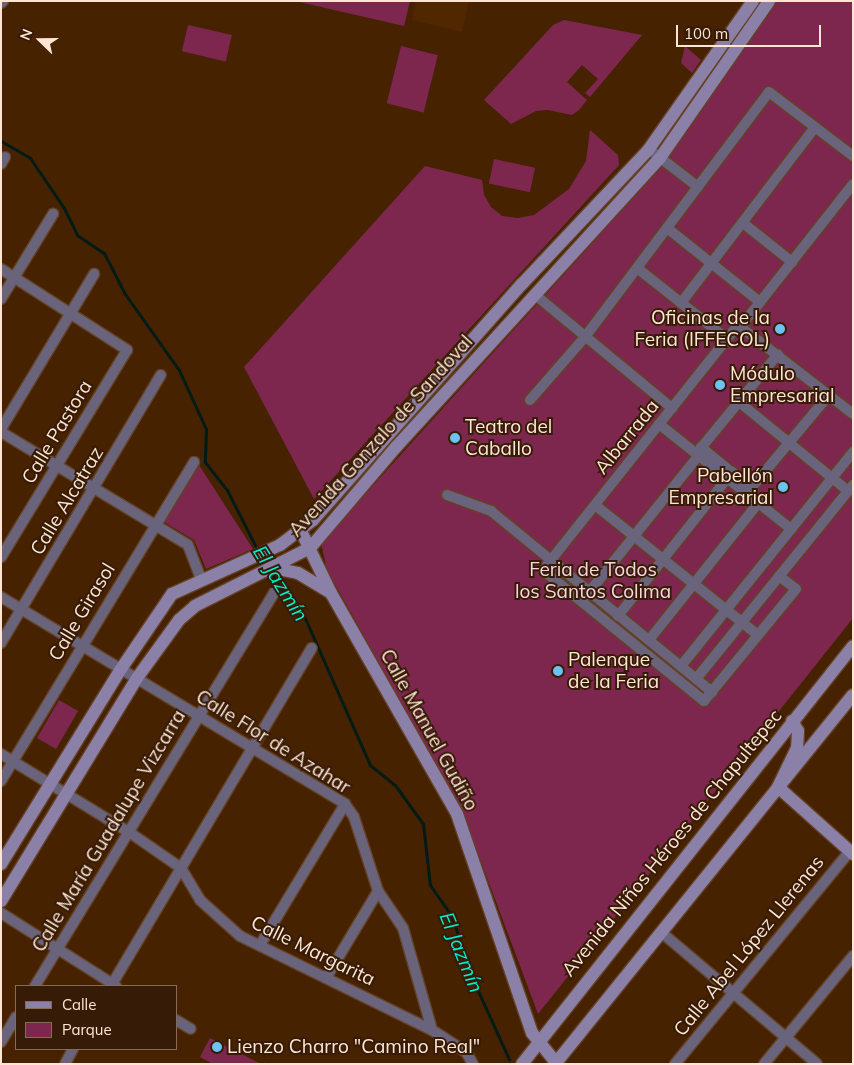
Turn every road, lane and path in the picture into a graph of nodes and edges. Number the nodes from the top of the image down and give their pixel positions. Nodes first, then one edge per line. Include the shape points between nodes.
1 (753, 1) edge
2 (769, 1) edge
3 (815, 127) junction
4 (649, 149) junction
5 (853, 156) edge
6 (660, 158) junction
7 (853, 184) edge
8 (698, 187) junction
9 (52, 214) dead end
10 (743, 223) junction
11 (667, 228) junction
12 (792, 262) junction
13 (711, 264) junction
14 (637, 268) junction
15 (1, 269) edge
16 (94, 274) dead end
17 (14, 278) junction
18 (539, 298) dead end
19 (1, 299) edge
20 (760, 302) junction
21 (681, 303) junction
22 (71, 314) junction
23 (740, 325) junction
24 (585, 337) junction
25 (727, 339) junction
26 (778, 354) junction
27 (162, 375) dead end
28 (829, 395) junction
29 (530, 400) dead end
30 (739, 402) junction
31 (672, 408) junction
32 (853, 414) edge
33 (659, 424) junction
34 (1, 431) edge
35 (789, 443) junction
36 (698, 452) junction
37 (853, 452) edge
38 (194, 462) dead end
39 (57, 466) junction
40 (729, 476) junction
41 (832, 478) junction
42 (850, 488) edge
43 (95, 489) junction
44 (749, 490) junction
45 (447, 495) dead end
46 (759, 502) junction
47 (595, 504) junction
48 (154, 525) junction
49 (791, 529) junction
50 (301, 531) junction
51 (634, 536) junction
52 (310, 548) junction
53 (1, 558) edge
54 (663, 559) junction
55 (550, 560) junction
56 (270, 570) junction
57 (779, 576) junction
58 (201, 579) junction
59 (694, 584) junction
60 (275, 592) dead end
61 (589, 592) junction
62 (331, 593) junction
63 (1, 596) edge
64 (582, 601) junction
65 (22, 609) junction
66 (726, 610) junction
67 (618, 616) junction
68 (742, 622) junction
69 (758, 635) junction
70 (649, 640) junction
71 (1, 643) edge
72 (82, 646) junction
73 (853, 646) edge
74 (312, 648) dead end
75 (681, 666) junction
76 (120, 669) junction
77 (137, 678) junction
78 (696, 679) junction
79 (712, 692) junction
80 (853, 695) edge
81 (200, 716) junction
82 (792, 721) junction
83 (252, 748) junction
84 (1, 754) edge
85 (13, 761) junction
86 (1, 781) edge
87 (50, 784) junction
88 (778, 787) junction
89 (68, 795) junction
90 (345, 804) junction
91 (129, 832) junction
92 (851, 853) edge
93 (1, 864) edge
94 (181, 868) junction
95 (378, 891) junction
96 (1, 902) edge
97 (1, 913) edge
98 (661, 932) junction
99 (260, 945) junction
100 (58, 949) junction
101 (853, 956) edge
102 (326, 978) junction
103 (36, 985) edge
104 (113, 985) edge
105 (733, 993) junction
106 (15, 1020) edge
107 (178, 1021) edge
108 (191, 1028) dead end
109 (432, 1030) junction
110 (786, 1037) junction
111 (1, 1042) edge
112 (537, 1042) junction
113 (73, 1050) edge
114 (555, 1063) edge
115 (64, 1064) edge
116 (473, 1064) edge
117 (522, 1064) edge
118 (675, 1064) edge
119 (764, 1064) edge
120 (817, 1064) edge

1 - 4 main road, Avenida Gonzalo de Sandoval
2 - 6 main road, Avenida Gonzalo de Sandoval
3 - 5 street
3 - 8 street via 769,92
3 - 10 street
4 - 6 street
4 - 50 main road, Avenida Gonzalo de Sandoval via 522,284
6 - 8 street
6 - 52 main road, Avenida Gonzalo de Sandoval via 396,447
7 - 12 street, Albarrada
8 - 11 street
9 - 17 street
10 - 12 street
10 - 13 street
11 - 13 street
11 - 14 street
12 - 20 street, Albarrada
13 - 20 street
13 - 21 street
14 - 21 street
14 - 24 street
15 - 17 street
16 - 22 street
17 - 19 street
17 - 22 street
18 - 24 street
20 - 23 street, Albarrada
21 - 25 street
22 - 34 street
22 - 39 street, Calle Pastora via 127,350
23 - 25 street, Albarrada
23 - 26 street
24 - 29 street
24 - 31 street
25 - 31 street, Albarrada
26 - 28 street
26 - 30 street
27 - 43 street, Calle Alcatraz
28 - 32 street
28 - 35 street
30 - 35 street
30 - 36 street
31 - 33 street, Albarrada
33 - 36 street
33 - 47 street, Albarrada
34 - 39 street
35 - 41 street
35 - 44 street
36 - 40 street
36 - 51 street
37 - 41 street
38 - 48 street, Calle Girasol
39 - 43 street
39 - 53 street, Calle Pastora
40 - 44 street
40 - 54 street
41 - 42 street
41 - 49 street
42 - 57 street
43 - 48 street
43 - 65 street, Calle Alcatraz
44 - 46 street
45 - 55 street via 491,511
46 - 49 street
46 - 59 street
47 - 51 street
47 - 55 street, Albarrada
48 - 58 street via 188,545
48 - 72 street, Calle Girasol
49 - 66 street
50 - 52 main road, Calle Manuel Gudiño
50 - 58 main road, Avenida Gonzalo de Sandoval via 254,557
51 - 54 street
51 - 61 street
52 - 56 main road, Avenida Gonzalo de Sandoval
52 - 62 main road, Calle Manuel Gudiño
54 - 59 street
54 - 67 street
55 - 61 street
55 - 64 street, Albarrada via 543,570
56 - 62 main road via 298,573
56 - 77 main road, Avenida Gonzalo de Sandoval via 195,606 179,620
57 - 68 street
57 - 69 street via 796,589
58 - 76 main road, Avenida Gonzalo de Sandoval via 172,594
59 - 66 street
59 - 70 street
60 - 81 street, Calle María Guadalupe Vizcarra
61 - 64 street
61 - 67 street
62 - 112 main road, Calle Manuel Gudiño via 457,814
63 - 65 street, Calle Flor de Azahar
64 - 79 street via 704,701
65 - 71 street, Calle Alcatraz
65 - 72 street, Calle Flor de Azahar
66 - 68 street
66 - 75 street
67 - 70 street
68 - 69 street
68 - 78 street
69 - 79 street
70 - 75 street
72 - 76 street, Calle Flor de Azahar
72 - 85 street, Calle Girasol
73 - 82 main road, Avenida Niños Héroes de Chapultepec
74 - 83 street
75 - 78 street
76 - 77 street, Calle Flor de Azahar
76 - 87 main road, Avenida Gonzalo de Sandoval
77 - 81 street, Calle Flor de Azahar
77 - 89 main road, Avenida Gonzalo de Sandoval
78 - 79 street
80 - 88 main road
81 - 83 street, Calle Flor de Azahar
81 - 91 street, Calle María Guadalupe Vizcarra
82 - 88 main road via 798,731 797,748
82 - 112 main road, Avenida Niños Héroes de Chapultepec
83 - 90 street, Calle Flor de Azahar
83 - 94 street
84 - 85 street, Calle Margarita
85 - 86 street, Calle Girasol
85 - 87 street, Calle Margarita
87 - 89 street, Calle Margarita
87 - 93 main road, Avenida Gonzalo de Sandoval
88 - 92 main road
88 - 98 main road
89 - 91 street, Calle Margarita
89 - 96 main road, Avenida Gonzalo de Sandoval
90 - 95 street, Calle Flor de Azahar via 354,817
90 - 99 street
91 - 94 street, Calle Margarita
91 - 100 street, Calle María Guadalupe Vizcarra
92 - 105 street, Calle Abel López Llerenas
94 - 99 street, Calle Margarita via 200,900 240,936
94 - 104 street
95 - 102 street
95 - 109 street, Calle Flor de Azahar via 403,928
97 - 100 street
98 - 105 street
98 - 114 main road
99 - 102 street, Calle Margarita
100 - 103 street, Calle María Guadalupe Vizcarra
100 - 104 street
101 - 110 street
102 - 109 street, Calle Margarita
105 - 110 street
105 - 118 street, Calle Abel López Llerenas
106 - 111 street
107 - 108 street
109 - 116 street, Calle Margarita via 466,1052
110 - 119 street
110 - 120 street
112 - 114 main road, Calle Manuel Gudiño
112 - 117 main road, Avenida Niños Héroes de Chapultepec
113 - 115 street

